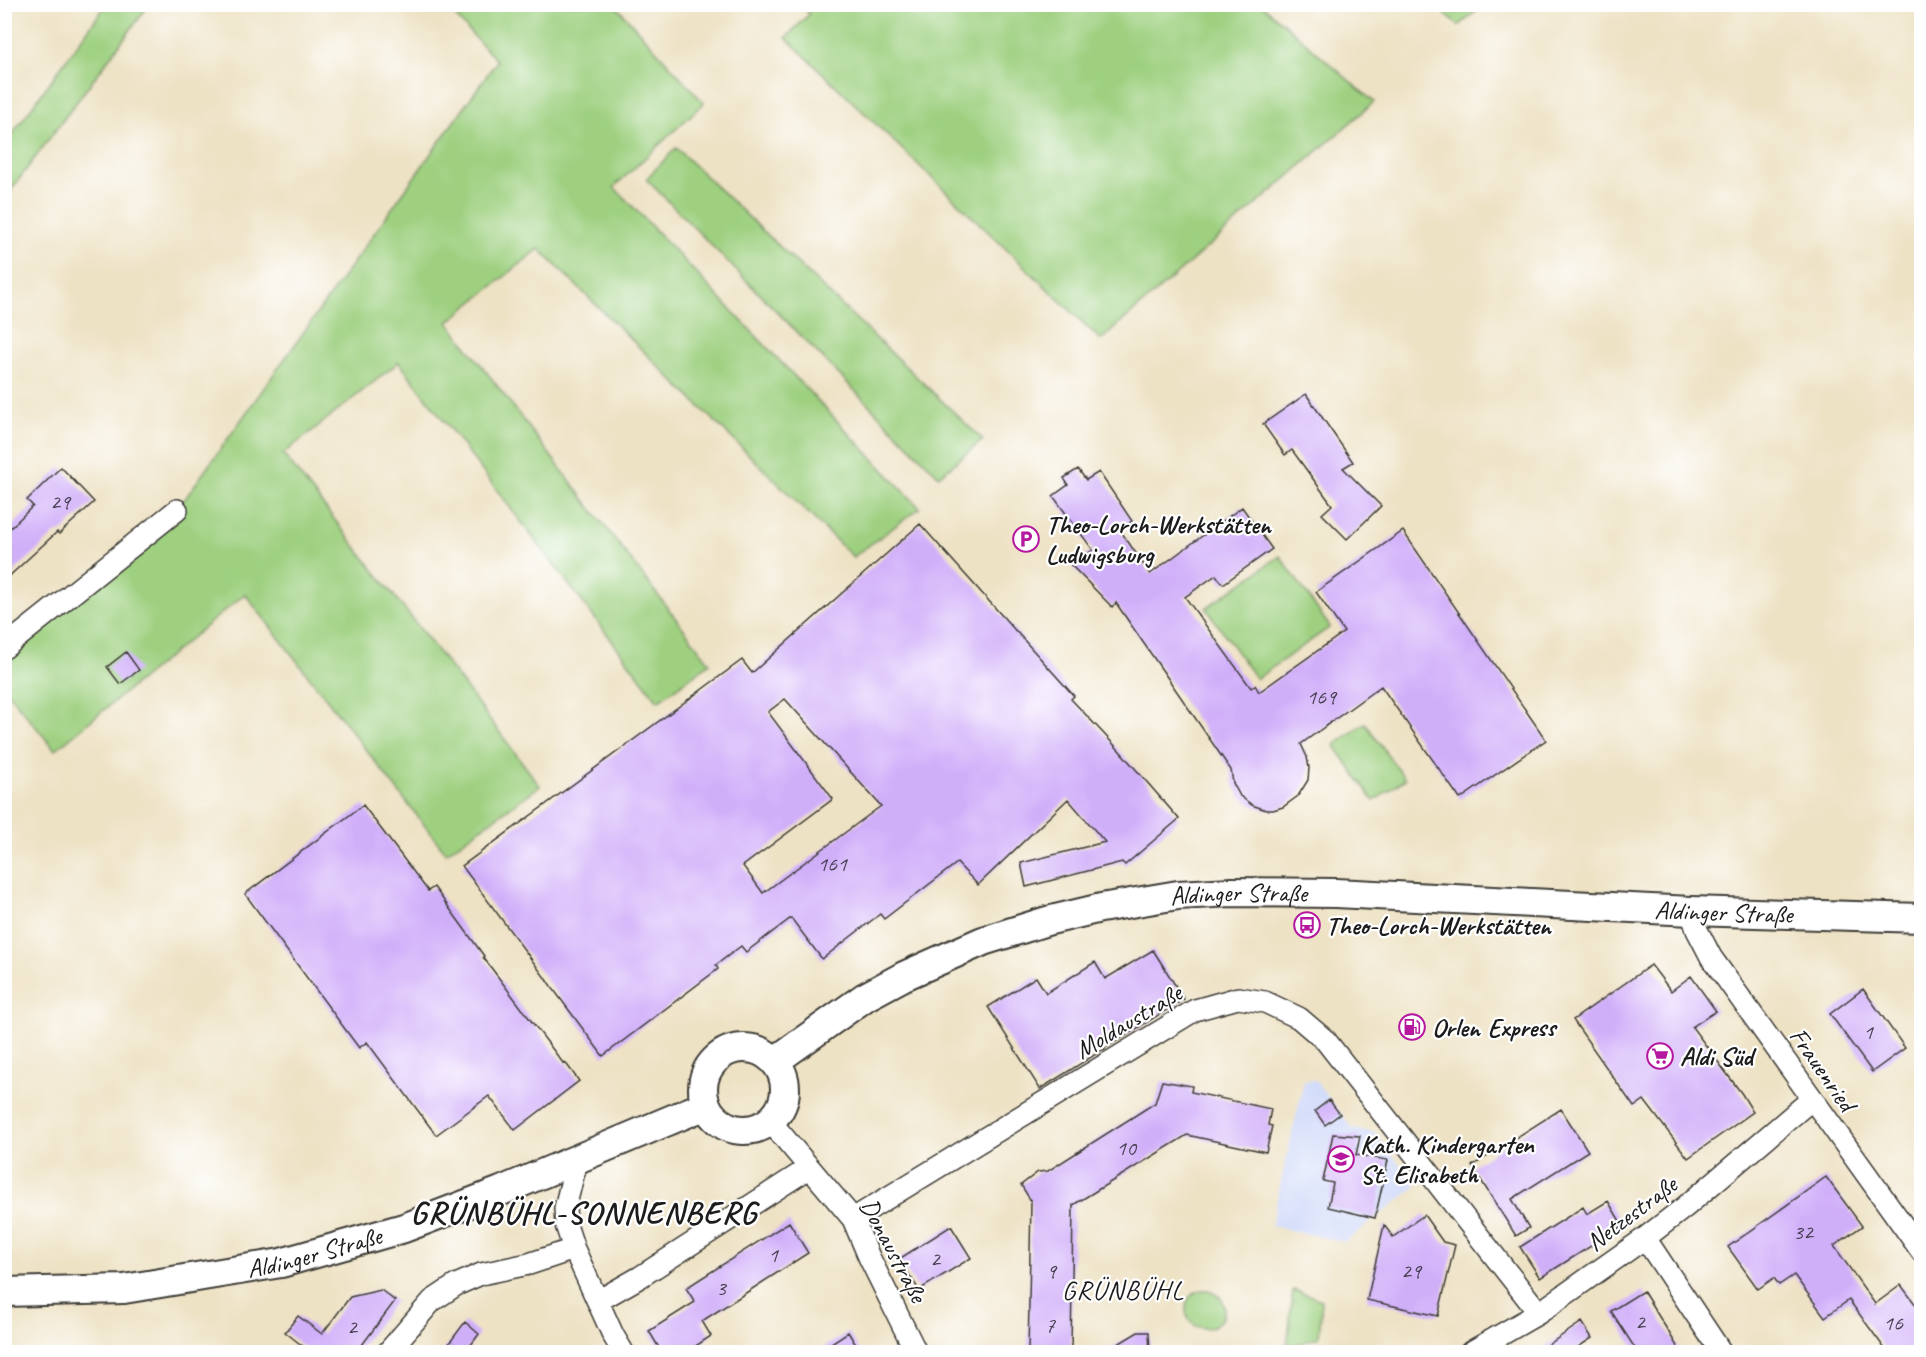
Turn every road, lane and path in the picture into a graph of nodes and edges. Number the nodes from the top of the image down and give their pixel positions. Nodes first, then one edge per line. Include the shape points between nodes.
1 (177, 510) dead end
2 (4, 648) edge
3 (1691, 911) junction
4 (1922, 918) edge
5 (775, 1061) junction
6 (1812, 1099) junction
7 (706, 1105) junction
8 (770, 1122) junction
9 (577, 1160) junction
10 (809, 1168) junction
11 (853, 1220) junction
12 (1645, 1238) junction
13 (574, 1249) junction
14 (1922, 1252) edge
15 (4, 1292) edge
16 (598, 1301) junction
17 (1539, 1313) junction
18 (388, 1353) edge
19 (623, 1353) edge
20 (916, 1353) edge
21 (1471, 1353) edge
22 (1721, 1353) edge

1 - 2 street
3 - 4 main road, Aldinger Straße
3 - 5 main road, Aldinger Straße via 1336,893 1232,892 1138,901 1047,921 984,941 904,976 865,997
3 - 6 street, Frauenried via 1711,957
5 - 7 main road via 755,1049 732,1049 722,1054 705,1077
5 - 8 main road via 786,1085 785,1099
6 - 12 street, Netzestraße
6 - 14 street, Frauenried
7 - 8 main road via 722,1125 734,1130 747,1131
7 - 9 main road, Aldinger Straße
8 - 10 street, Donaustraße
9 - 13 street via 565,1208
9 - 15 main road, Aldinger Straße via 404,1228 281,1263 124,1289
10 - 11 street, Donaustraße
10 - 16 street
11 - 17 street, Moldaustraße via 1195,1010 1238,998 1265,1002 1299,1018 1326,1041
11 - 20 street, Donaustraße
12 - 17 street, Netzestraße
12 - 22 street
13 - 16 street
13 - 18 street via 481,1274 456,1285 432,1300
16 - 19 street
17 - 21 street, Netzestraße

